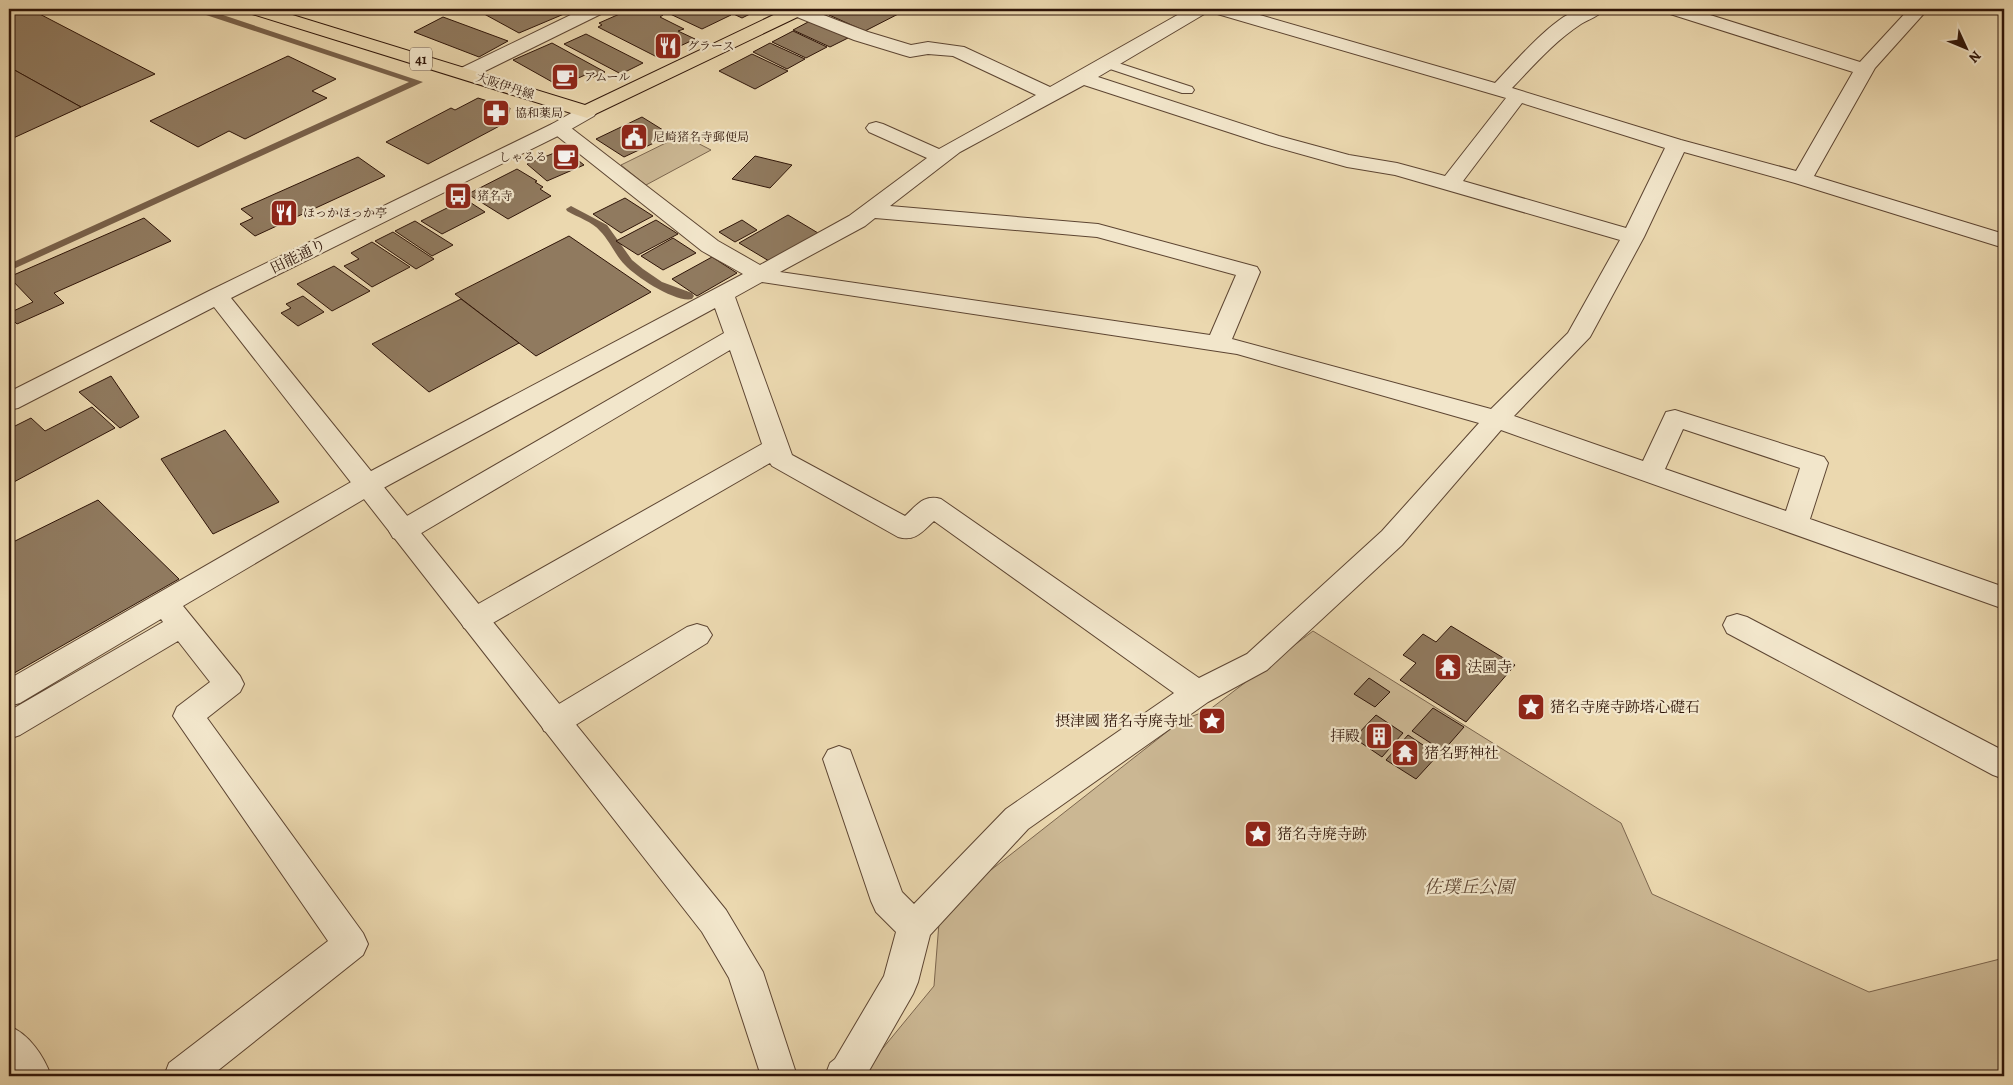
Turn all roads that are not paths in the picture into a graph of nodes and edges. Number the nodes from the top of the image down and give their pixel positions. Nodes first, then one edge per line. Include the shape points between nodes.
1 (255, 9) edge
2 (597, 9) edge
3 (797, 9) edge
4 (1200, 9) edge
5 (1220, 9) edge
6 (1595, 9) edge
7 (1673, 9) edge
8 (1918, 9) edge
9 (1701, 13) edge
10 (1106, 63) junction
11 (1865, 70) junction
12 (466, 73) junction
13 (1082, 78) junction
14 (1187, 90) dead end
15 (1508, 93) junction
16 (1051, 94) junction
17 (587, 112) junction
18 (558, 128) junction
19 (876, 128) dead end
20 (1677, 145) junction
21 (941, 157) junction
22 (1802, 179) junction
23 (1450, 184) junction
24 (871, 210) junction
25 (1633, 237) junction
26 (2004, 242) edge
27 (760, 274) junction
28 (722, 294) junction
29 (217, 296) junction
30 (737, 336) junction
31 (1218, 344) junction
32 (9, 402) edge
33 (1496, 419) junction
34 (777, 448) junction
35 (1651, 472) junction
36 (367, 486) junction
37 (1795, 523) junction
38 (403, 531) junction
39 (2004, 598) edge
40 (173, 614) junction
41 (474, 620) junction
42 (1737, 625) dead end
43 (697, 635) dead end
44 (9, 694) edge
45 (1197, 694) junction
46 (555, 722) junction
47 (9, 726) edge
48 (839, 759) dead end
49 (2004, 766) edge
50 (915, 926) junction
51 (9, 1044) edge
52 (32, 1076) edge
53 (182, 1076) edge
54 (780, 1076) edge
55 (843, 1076) edge

1 - 12 main road, 大阪伊丹線 / 41
2 - 12 street
3 - 16 street via 861,36 910,51 928,48 957,51
3 - 17 main road
4 - 10 street
5 - 15 street
6 - 15 street via 1582,14 1552,38
7 - 9 street
8 - 11 street
9 - 11 street
10 - 13 street
10 - 14 lane
11 - 22 street
12 - 17 main road, 大阪伊丹線 / 41
13 - 16 street
13 - 23 street via 1272,140
15 - 20 street
15 - 23 street
16 - 21 street
17 - 18 street, 田能通り
18 - 27 street via 710,246
18 - 29 street, 田能通り
19 - 21 street
20 - 22 street
20 - 25 street
21 - 24 street
22 - 26 street
23 - 25 street
24 - 27 street via 857,221
24 - 31 street via 1098,231 1249,272
25 - 33 street via 1578,336
27 - 28 street
27 - 31 street
28 - 30 street
28 - 36 street
29 - 32 street, 田能通り
29 - 36 street
30 - 34 street
30 - 38 street
31 - 33 street
33 - 35 street
33 - 45 street via 1392,538 1257,662
34 - 41 street
34 - 45 street via 781,460 908,530 932,506
35 - 37 street
35 - 37 street via 1675,418 1815,463
36 - 38 street
36 - 40 street
37 - 39 street
38 - 41 street
40 - 44 street
40 - 47 street
40 - 53 street via 229,684 188,716 350,944
41 - 46 street
42 - 49 street
43 - 46 street
45 - 50 street via 1017,819
46 - 54 street via 714,921 745,972
48 - 50 street via 888,901
50 - 55 street via 900,982
51 - 52 street

